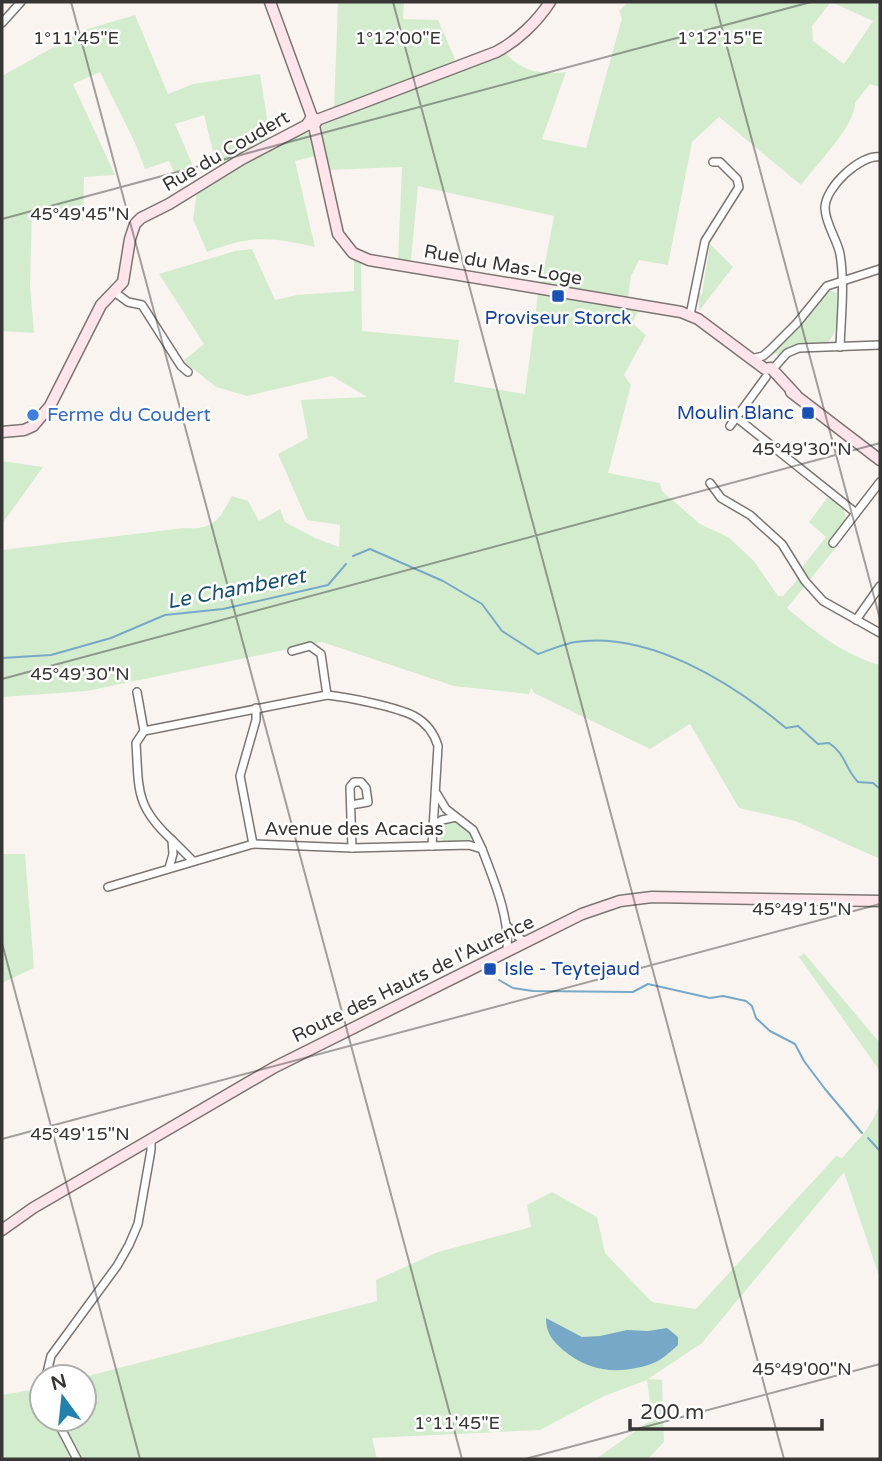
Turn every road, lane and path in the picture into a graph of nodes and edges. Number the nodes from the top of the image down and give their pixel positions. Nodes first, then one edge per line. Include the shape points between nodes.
1 (21, 2) edge
2 (270, 2) edge
3 (550, 2) edge
4 (2, 23) edge
5 (313, 122) junction
6 (880, 157) edge
7 (713, 162) dead end
8 (880, 269) edge
9 (841, 280) junction
10 (113, 291) junction
11 (690, 315) junction
12 (880, 345) edge
13 (840, 346) junction
14 (768, 352) junction
15 (750, 359) junction
16 (188, 372) dead end
17 (769, 372) junction
18 (737, 418) junction
19 (730, 426) dead end
20 (2, 432) edge
21 (880, 460) edge
22 (880, 482) edge
23 (710, 483) dead end
24 (856, 513) junction
25 (833, 543) dead end
26 (880, 586) edge
27 (856, 620) junction
28 (880, 633) edge
29 (292, 651) dead end
30 (137, 692) dead end
31 (327, 695) junction
32 (256, 708) junction
33 (144, 732) junction
34 (437, 793) junction
35 (352, 805) dead end
36 (456, 817) junction
37 (434, 825) junction
38 (172, 840) junction
39 (253, 844) junction
40 (432, 846) junction
41 (352, 848) junction
42 (482, 849) junction
43 (193, 861) junction
44 (169, 868) junction
45 (108, 887) dead end
46 (880, 901) edge
47 (507, 926) junction
48 (525, 943) junction
49 (507, 952) junction
50 (151, 1138) junction
51 (2, 1230) edge
52 (49, 1363) edge
53 (63, 1433) edge
54 (77, 1459) edge

1 - 4 street
2 - 5 main road, Rue du Mas-Loge
3 - 5 main road, Rue du Coudert via 522,33 496,52
5 - 10 main road, Rue du Coudert via 141,218 130,239 122,282
5 - 11 main road, Rue du Mas-Loge via 338,234 353,253 369,260
6 - 9 street via 867,157 829,192 825,208 840,254
7 - 11 street via 720,162 739,187 705,241
8 - 9 street
9 - 13 street
9 - 14 street via 827,286
10 - 16 street via 142,305
10 - 20 main road, Rue du Coudert via 101,305 42,418 24,430
11 - 15 main road, Rue du Mas-Loge
12 - 13 street
13 - 17 street via 792,350
14 - 15 street
14 - 17 street
15 - 17 main road, Rue du Mas-Loge
17 - 18 street
17 - 21 main road, Rue du Mas-Loge
18 - 19 street
18 - 24 street
22 - 24 street
23 - 27 street via 721,498 750,515 782,544 823,601
24 - 25 street
26 - 27 street
27 - 28 street
29 - 31 street via 310,646 321,654
30 - 33 street
31 - 32 street
31 - 34 street via 413,715 427,724 438,746
32 - 33 street
32 - 39 street via 240,776
33 - 38 street via 136,743 141,800 157,827
34 - 36 street
34 - 37 street
35 - 41 street
36 - 37 street
36 - 42 street via 473,830
37 - 40 street
38 - 43 street
38 - 44 street
39 - 41 street, Avenue des Acacias
39 - 43 street, Avenue des Acacias
40 - 41 street, Avenue des Acacias
40 - 42 street, Avenue des Acacias
42 - 47 street
43 - 44 street, Avenue des Acacias
44 - 45 street, Avenue des Acacias
46 - 48 main road, Route des Hauts de l'Aurence via 634,898 582,914
47 - 48 street
47 - 49 street
48 - 49 main road, Route des Hauts de l'Aurence
49 - 50 main road, Route des Hauts de l'Aurence via 275,1067
50 - 51 main road, Route des Hauts de l'Aurence
50 - 52 street via 138,1224 129,1245
53 - 54 street

